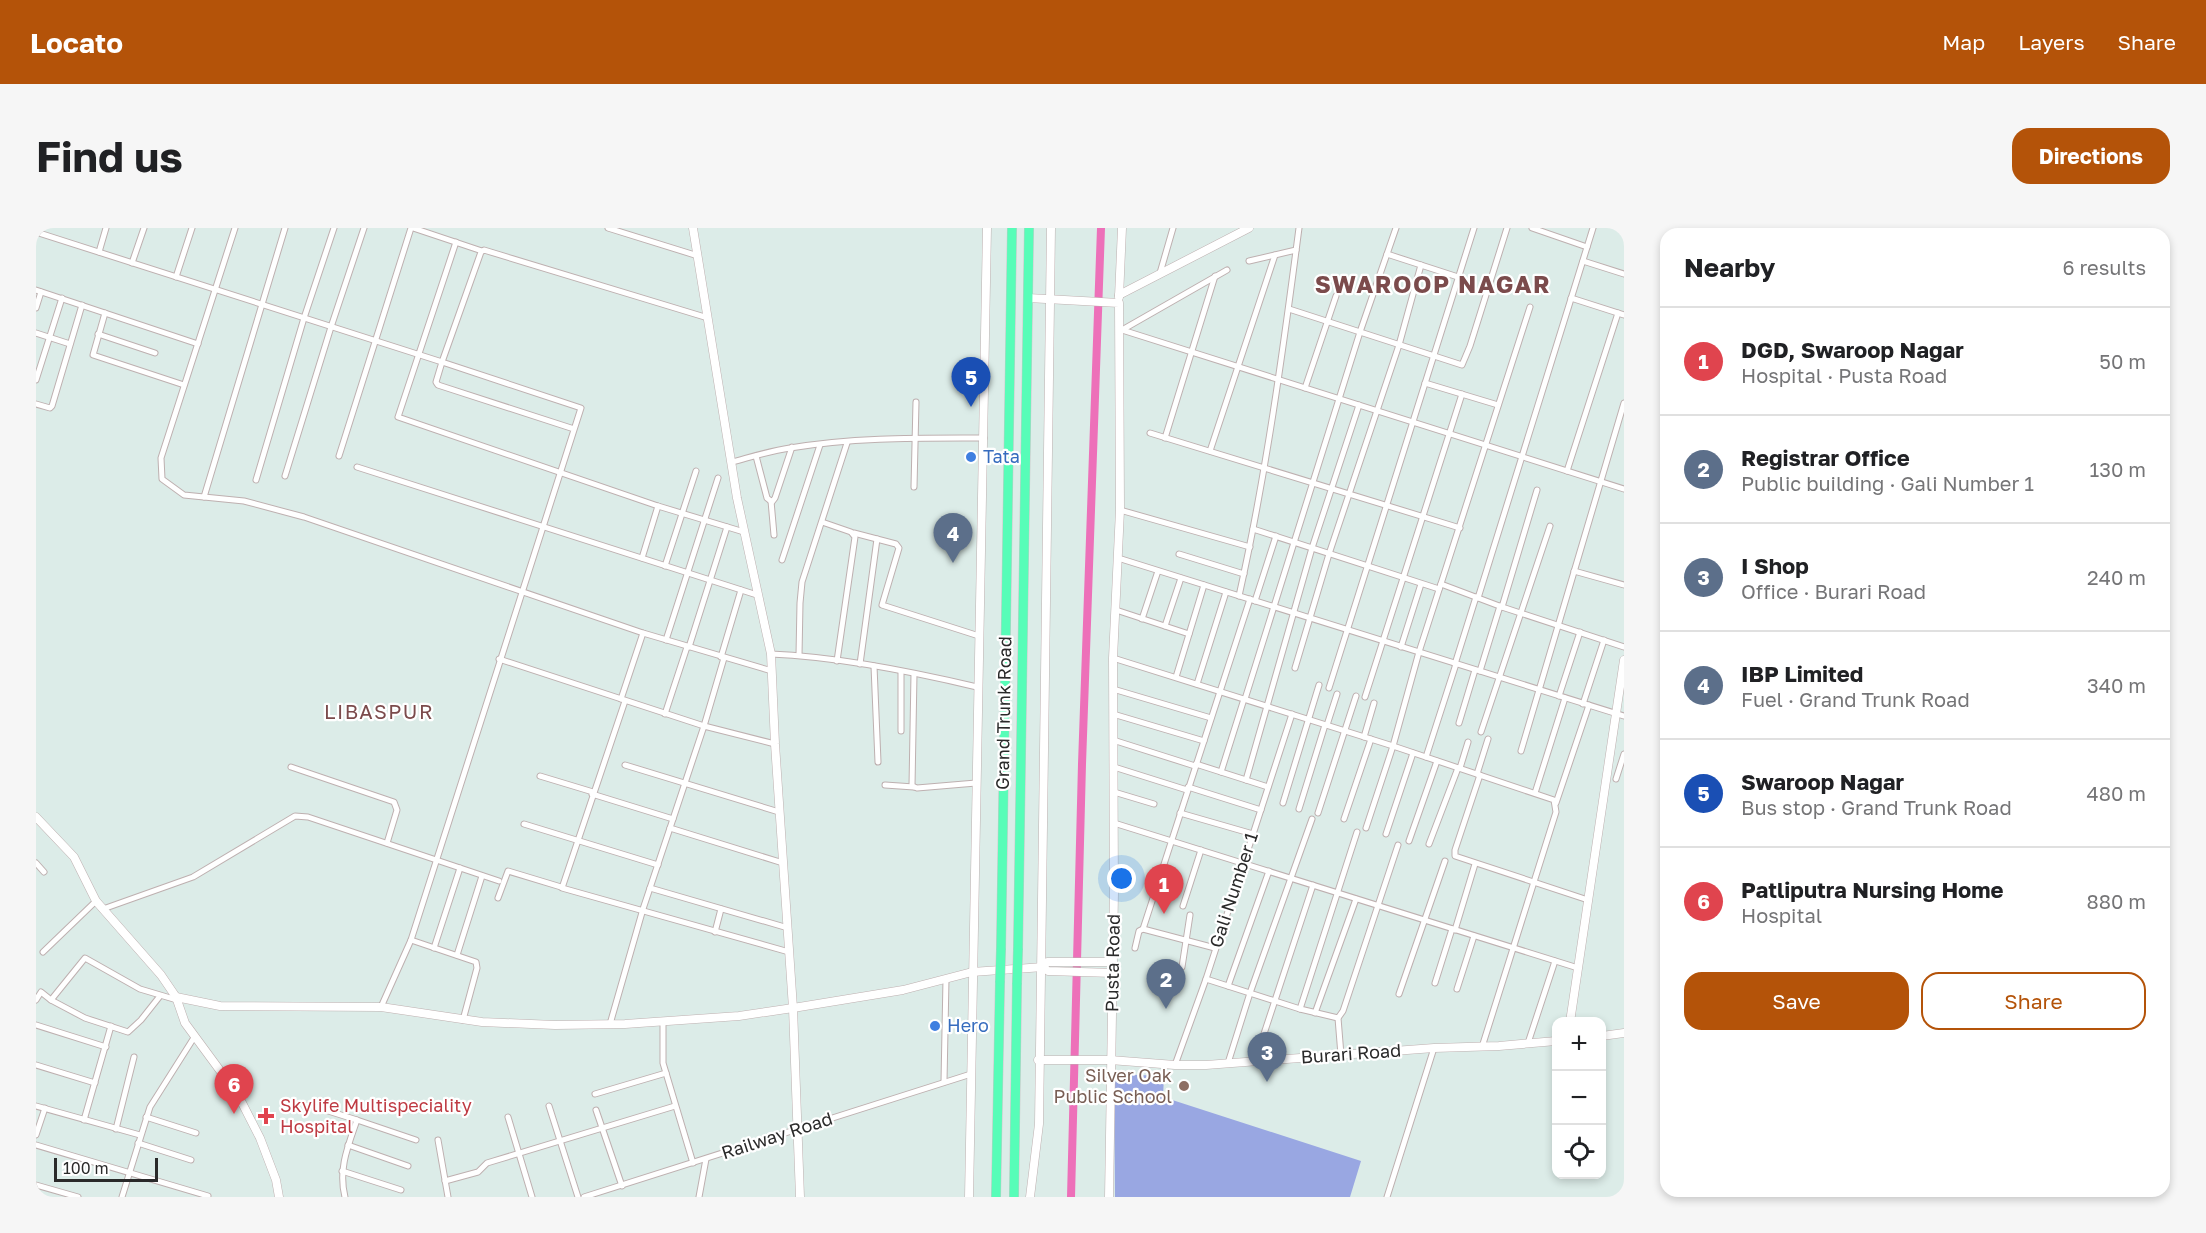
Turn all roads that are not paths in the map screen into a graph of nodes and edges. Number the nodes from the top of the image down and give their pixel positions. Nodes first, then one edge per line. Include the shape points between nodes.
1 (106, 228) edge
2 (144, 228) edge
3 (192, 228) edge
4 (235, 228) edge
5 (285, 228) edge
6 (334, 228) edge
7 (364, 228) edge
8 (412, 228) edge
9 (608, 228) edge
10 (693, 228) edge
11 (987, 228) edge
12 (1012, 228) edge
13 (1029, 228) edge
14 (1051, 228) edge
15 (1122, 228) edge
16 (1173, 228) edge
17 (1249, 228) edge
18 (1299, 228) edge
19 (1396, 228) edge
20 (1474, 228) edge
21 (1507, 228) edge
22 (1532, 228) edge
23 (1593, 228) edge
24 (36, 232) edge
25 (456, 242) junction
26 (1587, 247) junction
27 (482, 250) junction
28 (1296, 250) junction
29 (99, 252) junction
30 (1387, 254) junction
31 (1275, 255) junction
32 (698, 256) junction
33 (1249, 261) dead end
34 (1583, 261) junction
35 (132, 263) junction
36 (1421, 265) junction
37 (1227, 270) dead end
38 (1160, 273) junction
39 (1624, 274) edge
40 (1215, 276) junction
41 (176, 277) junction
42 (1458, 277) junction
43 (215, 290) junction
44 (39, 291) edge
45 (1336, 296) dead end
46 (62, 298) junction
47 (1028, 298) junction
48 (1571, 298) junction
49 (1050, 299) junction
50 (1119, 299) junction
51 (262, 304) junction
52 (82, 305) junction
53 (1530, 307) dead end
54 (36, 308) edge
55 (1288, 309) junction
56 (105, 313) junction
57 (1621, 314) edge
58 (304, 318) junction
59 (708, 318) junction
60 (1327, 321) junction
61 (331, 327) junction
62 (1120, 329) junction
63 (1360, 332) junction
64 (36, 333) edge
65 (99, 334) junction
66 (50, 337) junction
67 (374, 341) junction
68 (70, 344) junction
69 (198, 344) junction
70 (1399, 345) junction
71 (1191, 352) junction
72 (155, 353) dead end
73 (418, 355) junction
74 (1433, 357) junction
75 (442, 362) junction
76 (1238, 367) junction
77 (1277, 379) junction
78 (36, 380) edge
79 (1425, 383) junction
80 (184, 385) junction
81 (1305, 388) junction
82 (1462, 394) junction
83 (1339, 399) junction
84 (916, 402) dead end
85 (36, 404) edge
86 (1624, 404) edge
87 (1359, 405) junction
88 (1498, 405) junction
89 (1377, 411) junction
90 (1412, 422) junction
91 (574, 429) junction
92 (1150, 433) dead end
93 (1450, 434) junction
94 (915, 438) junction
95 (984, 438) junction
96 (1165, 438) junction
97 (847, 442) junction
98 (820, 445) junction
99 (1485, 445) junction
100 (792, 447) junction
101 (1210, 452) junction
102 (339, 456) dead end
103 (756, 456) junction
104 (1522, 457) junction
105 (732, 462) junction
106 (357, 467) dead end
107 (1264, 469) junction
108 (696, 471) dead end
109 (1567, 471) junction
110 (560, 472) junction
111 (285, 476) dead end
112 (718, 478) dead end
113 (256, 480) dead end
114 (1601, 482) junction
115 (1314, 483) junction
116 (914, 488) dead end
117 (1333, 489) junction
118 (1624, 489) edge
119 (1537, 490) dead end
120 (1349, 494) junction
121 (204, 497) junction
122 (771, 501) junction
123 (1385, 505) junction
124 (658, 506) junction
125 (1120, 510) junction
126 (681, 513) junction
127 (1422, 516) junction
128 (704, 520) junction
129 (822, 522) junction
130 (1550, 526) dead end
131 (542, 527) junction
132 (727, 527) junction
133 (1253, 528) junction
134 (1460, 528) junction
135 (744, 532) junction
136 (854, 533) junction
137 (774, 535) dead end
138 (1276, 536) junction
139 (877, 539) junction
140 (1294, 542) junction
141 (1250, 547) junction
142 (1312, 548) junction
143 (1179, 554) dead end
144 (1329, 554) junction
145 (642, 558) junction
146 (1118, 558) junction
147 (782, 560) dead end
148 (665, 566) junction
149 (1366, 566) junction
150 (1158, 571) junction
151 (1574, 571) junction
152 (687, 573) junction
153 (1244, 574) junction
154 (1181, 578) junction
155 (1402, 578) junction
156 (710, 580) junction
157 (1421, 584) junction
158 (1204, 585) junction
159 (1624, 585) edge
160 (1440, 587) junction
161 (741, 590) junction
162 (1226, 592) junction
163 (521, 593) junction
164 (757, 595) junction
165 (1239, 596) junction
166 (1477, 597) junction
167 (1252, 600) junction
168 (1273, 607) junction
169 (1501, 607) junction
170 (1116, 610) junction
171 (1294, 613) junction
172 (1522, 614) junction
173 (1309, 618) junction
174 (1142, 619) junction
175 (1557, 625) junction
176 (1165, 626) junction
177 (1347, 630) junction
178 (1580, 632) junction
179 (643, 633) junction
180 (1189, 634) junction
181 (979, 636) junction
182 (666, 640) junction
183 (1604, 640) junction
184 (1383, 641) junction
185 (1624, 646) edge
186 (688, 647) junction
187 (1401, 647) junction
188 (1419, 652) junction
189 (771, 654) junction
190 (799, 655) junction
191 (723, 657) junction
192 (1113, 658) junction
193 (500, 659) junction
194 (1624, 660) edge
195 (837, 661) junction
196 (860, 664) junction
197 (1456, 664) junction
198 (874, 666) junction
199 (1295, 668) dead end
200 (772, 671) junction
201 (1478, 671) junction
202 (901, 672) junction
203 (915, 674) junction
204 (1176, 677) junction
205 (1499, 677) junction
206 (1197, 684) junction
207 (1319, 686) dead end
208 (977, 687) junction
209 (1329, 688) dead end
210 (1113, 689) junction
211 (1539, 690) junction
212 (1220, 691) junction
213 (1337, 694) dead end
214 (1356, 696) dead end
215 (1365, 697) dead end
216 (1562, 697) junction
217 (1245, 699) junction
218 (623, 700) junction
219 (1374, 704) dead end
220 (1586, 704) junction
221 (1268, 706) junction
222 (665, 714) junction
223 (1113, 714) junction
224 (1292, 714) junction
225 (1620, 715) edge
226 (1211, 718) junction
227 (1308, 719) junction
228 (1460, 723) dead end
229 (1326, 725) junction
230 (704, 726) junction
231 (901, 731) dead end
232 (1344, 731) junction
233 (1481, 732) dead end
234 (1364, 737) junction
235 (1371, 739) junction
236 (1113, 740) junction
237 (1488, 740) dead end
238 (1204, 741) junction
239 (1468, 742) dead end
240 (775, 744) junction
241 (1393, 746) junction
242 (1521, 751) dead end
243 (1413, 753) junction
244 (1624, 754) edge
245 (1426, 757) junction
246 (1437, 761) junction
247 (878, 762) dead end
248 (625, 765) dead end
249 (1196, 765) junction
250 (291, 767) dead end
251 (1114, 767) junction
252 (1459, 768) junction
253 (1221, 772) junction
254 (1479, 775) junction
255 (540, 776) dead end
256 (1616, 779) dead end
257 (1246, 780) junction
258 (684, 783) junction
259 (975, 783) junction
260 (885, 785) dead end
261 (1268, 787) junction
262 (914, 788) junction
263 (1188, 789) junction
264 (1114, 792) junction
265 (593, 793) junction
266 (1535, 793) junction
267 (1283, 803) dead end
268 (1556, 803) junction
269 (1154, 804) dead end
270 (1299, 809) dead end
271 (1261, 810) junction
272 (779, 812) junction
273 (1180, 813) junction
274 (1318, 813) dead end
275 (36, 817) edge
276 (673, 819) junction
277 (1312, 819) dead end
278 (1344, 819) dead end
279 (1114, 823) junction
280 (524, 824) dead end
281 (670, 828) junction
282 (1366, 828) dead end
283 (1357, 832) dead end
284 (1253, 834) junction
285 (1386, 834) dead end
286 (577, 839) junction
287 (1171, 841) junction
288 (1409, 841) dead end
289 (387, 843) junction
290 (1429, 844) dead end
291 (1398, 845) dead end
292 (1201, 850) junction
293 (436, 859) junction
294 (1445, 861) dead end
295 (783, 862) junction
296 (36, 863) edge
297 (1243, 863) junction
298 (1475, 864) junction
299 (658, 865) junction
300 (460, 868) junction
301 (1269, 871) junction
302 (44, 872) dead end
303 (482, 876) junction
304 (1292, 878) junction
305 (499, 881) dead end
306 (1534, 882) junction
307 (1313, 885) junction
308 (561, 887) junction
309 (650, 888) junction
310 (1337, 893) junction
311 (498, 898) dead end
312 (1356, 899) junction
313 (1588, 900) junction
314 (96, 901) junction
315 (1183, 906) dead end
316 (1378, 906) junction
317 (103, 909) junction
318 (721, 909) junction
319 (643, 912) junction
320 (1190, 915) dead end
321 (1425, 920) junction
322 (788, 928) junction
323 (1143, 929) junction
324 (1454, 929) junction
325 (715, 932) junction
326 (1474, 936) junction
327 (411, 940) junction
328 (1188, 941) junction
329 (434, 948) junction
330 (1134, 948) dead end
331 (1215, 948) junction
332 (1514, 948) junction
333 (43, 952) dead end
334 (789, 952) junction
335 (457, 955) junction
336 (1555, 961) junction
337 (1113, 962) junction
338 (1041, 967) junction
339 (1182, 967) dead end
340 (1578, 968) junction
341 (972, 972) junction
342 (1113, 973) junction
343 (946, 979) junction
344 (1206, 979) junction
345 (1435, 983) dead end
346 (1228, 986) junction
347 (1457, 989) dead end
348 (1250, 993) junction
349 (1400, 994) dead end
350 (160, 996) junction
351 (176, 998) junction
352 (36, 1000) edge
353 (51, 1000) junction
354 (1275, 1001) junction
355 (381, 1007) junction
356 (793, 1008) junction
357 (1300, 1009) junction
358 (1315, 1013) junction
359 (1571, 1017) edge
360 (1338, 1018) junction
361 (462, 1020) junction
362 (663, 1021) junction
363 (610, 1024) junction
364 (36, 1025) edge
365 (111, 1026) junction
366 (1624, 1033) edge
367 (1606, 1035) edge
368 (195, 1036) junction
369 (1552, 1041) edge
370 (1528, 1043) junction
371 (106, 1047) junction
372 (1482, 1047) junction
373 (1434, 1048) junction
374 (1341, 1055) junction
375 (134, 1058) dead end
376 (1038, 1060) junction
377 (1110, 1060) junction
378 (1255, 1061) junction
379 (1228, 1063) junction
380 (36, 1065) edge
381 (1175, 1065) junction
382 (666, 1073) junction
383 (970, 1074) junction
384 (945, 1082) junction
385 (95, 1083) junction
386 (595, 1094) dead end
387 (309, 1105) dead end
388 (36, 1106) edge
389 (549, 1106) dead end
390 (675, 1106) junction
391 (45, 1108) junction
392 (596, 1110) dead end
393 (146, 1117) junction
394 (508, 1117) dead end
395 (84, 1120) junction
396 (357, 1120) junction
397 (116, 1129) junction
398 (602, 1129) junction
399 (798, 1130) junction
400 (196, 1133) dead end
401 (36, 1135) edge
402 (140, 1136) junction
403 (416, 1140) dead end
404 (438, 1140) dead end
405 (561, 1141) junction
406 (138, 1143) junction
407 (36, 1145) edge
408 (348, 1145) junction
409 (519, 1154) junction
410 (706, 1159) junction
411 (191, 1160) dead end
412 (693, 1163) junction
413 (408, 1166) dead end
414 (342, 1171) junction
415 (130, 1172) junction
416 (445, 1181) junction
417 (36, 1185) edge
418 (622, 1186) junction
419 (401, 1190) dead end
420 (593, 1195) edge
421 (208, 1196) edge
422 (78, 1197) edge
423 (122, 1197) edge
424 (279, 1197) edge
425 (345, 1197) edge
426 (448, 1197) edge
427 (532, 1197) edge
428 (578, 1197) edge
429 (584, 1197) edge
430 (699, 1197) edge
431 (800, 1197) edge
432 (969, 1197) edge
433 (996, 1197) edge
434 (1014, 1197) edge
435 (1030, 1197) edge
436 (1109, 1197) edge
437 (1387, 1197) edge

1 - 29 street
2 - 35 street
3 - 41 street
4 - 43 street
5 - 51 street
6 - 58 street
7 - 61 street
8 - 25 street
8 - 67 street
9 - 32 street
10 - 32 main road
11 - 95 main road
12 - 433 highway, Grand Trunk Road, bridge
13 - 47 highway, Grand Trunk Road
14 - 49 main road
15 - 50 main road, Pusta Road
16 - 38 street
17 - 38 main road
18 - 28 street
19 - 30 street
20 - 42 street
21 - 74 street via 1463,364
22 - 26 street
23 - 26 street
24 - 29 street
25 - 27 street
25 - 73 street
26 - 34 street
27 - 59 street
27 - 75 street
28 - 31 street
28 - 55 street
29 - 35 street
30 - 36 street
30 - 63 street
31 - 33 street
31 - 76 street
32 - 59 main road
34 - 39 street
34 - 48 street
35 - 41 street
36 - 42 street
36 - 70 street
37 - 40 street
38 - 50 main road
40 - 62 street
40 - 71 street
41 - 43 street
42 - 74 street
43 - 51 street
43 - 69 street
44 - 46 street
44 - 54 street
45 - 60 street
46 - 52 street
46 - 66 street
47 - 49 main road
47 - 434 highway, Grand Trunk Road, bridge
48 - 57 street
48 - 104 street
49 - 50 main road
49 - 338 main road
50 - 62 main road, Pusta Road
51 - 58 street
51 - 121 street
52 - 56 street
52 - 68 street
53 - 88 street
55 - 60 street
55 - 77 street
56 - 65 street
56 - 69 street
57 - 109 street
58 - 61 street
58 - 113 street
59 - 105 main road
60 - 63 street
60 - 81 street
61 - 67 street
61 - 111 street
62 - 71 street
62 - 125 main road, Pusta Road
63 - 70 street
63 - 83 street
64 - 66 street
65 - 72 street
65 - 80 street via 93,355
66 - 68 street
66 - 78 street
67 - 73 street
67 - 102 street
68 - 85 street via 51,408
69 - 80 street
70 - 74 street
70 - 89 street
71 - 76 street
71 - 96 street
73 - 75 street
73 - 110 street via 400,418
74 - 79 street
75 - 91 street via 438,385
75 - 91 street via 581,408
76 - 77 street
76 - 101 street
77 - 81 street
77 - 107 street
79 - 82 street
79 - 90 street
80 - 121 street via 161,458 162,479 184,495
81 - 83 street
82 - 88 street
82 - 93 street
83 - 87 street
83 - 115 street
84 - 94 street
86 - 114 street
87 - 89 street
87 - 117 street
88 - 99 street
89 - 90 street
89 - 120 street
90 - 93 street
90 - 123 street
91 - 110 street
92 - 96 street
93 - 99 street
93 - 127 street
94 - 95 street
94 - 97 street
94 - 116 street
95 - 181 main road
96 - 101 street
97 - 98 street
97 - 129 street
98 - 100 street
98 - 147 street
99 - 104 street
99 - 134 street
100 - 103 street
100 - 122 street
101 - 107 street
103 - 105 street
103 - 122 street
104 - 109 street
104 - 166 street
105 - 135 main road
106 - 131 street
107 - 115 street
107 - 133 street
108 - 126 street
109 - 114 street
110 - 124 street
110 - 131 street
112 - 128 street
114 - 118 street
114 - 151 street
115 - 117 street
115 - 140 street
117 - 120 street
117 - 142 street
119 - 169 street
120 - 123 street
120 - 144 street
121 - 163 street via 244,501 304,517
122 - 137 street
123 - 127 street
123 - 149 street
124 - 126 street
124 - 145 street
125 - 141 street
125 - 146 main road, Pusta Road
126 - 128 street
126 - 148 street
127 - 134 street
127 - 155 street
128 - 132 street
128 - 152 street
129 - 136 street
129 - 190 street via 802,582
130 - 172 street
131 - 145 street
131 - 163 street
132 - 135 street
132 - 156 street
133 - 138 street
133 - 141 street
134 - 160 street
135 - 164 main road
136 - 139 street
136 - 195 street via 856,541
138 - 140 street
138 - 167 street
139 - 181 street via 899,548 882,605
139 - 196 street
140 - 142 street
140 - 168 street
141 - 153 street
142 - 144 street
142 - 171 street
143 - 153 street
144 - 149 street
144 - 173 street
145 - 148 street
146 - 150 street
146 - 170 main road, Pusta Road
148 - 152 street
149 - 155 street
149 - 177 street
150 - 154 street
150 - 174 street
151 - 159 street
151 - 175 street
152 - 156 street
152 - 182 street
153 - 165 street
154 - 158 street
154 - 176 street
155 - 157 street
155 - 184 street
156 - 161 street
156 - 186 street
157 - 160 street
157 - 187 street
158 - 162 street
158 - 180 street
160 - 166 street
160 - 188 street
161 - 164 street
161 - 191 street
162 - 165 street
162 - 206 street
163 - 179 street
163 - 193 street
164 - 189 main road
165 - 167 street
166 - 169 street
166 - 197 street
167 - 168 street
167 - 212 street
168 - 171 street
168 - 217 street
169 - 172 street
169 - 201 street
170 - 174 street
170 - 192 main road, Pusta Road
171 - 173 street
171 - 221 street
172 - 175 street
172 - 205 street
173 - 177 street
173 - 199 street
174 - 176 street
175 - 178 street
175 - 211 street
176 - 180 street
177 - 184 street
177 - 209 street
178 - 183 street
178 - 216 street
179 - 182 street
179 - 218 street
180 - 204 street
181 - 208 main road
182 - 186 street
183 - 185 street
183 - 220 street
184 - 187 street
184 - 215 street
186 - 191 street
186 - 222 street
187 - 188 street
188 - 197 street
188 - 241 street
189 - 190 street
189 - 200 main road
190 - 195 street
191 - 200 street
191 - 230 street
192 - 204 street
192 - 210 main road, Pusta Road
193 - 218 street
193 - 293 street
194 - 225 main road
195 - 196 street
196 - 198 street
197 - 201 street
197 - 245 street
198 - 202 street
198 - 247 street
200 - 240 main road
201 - 205 street
201 - 228 street
202 - 203 street
202 - 231 street
203 - 208 street
203 - 262 street
204 - 206 street
205 - 211 street
205 - 233 street
206 - 212 street
207 - 227 street
208 - 259 main road
210 - 223 main road, Pusta Road
210 - 226 street
211 - 216 street
211 - 242 street
212 - 217 street
212 - 226 street
213 - 229 street
214 - 232 street
216 - 220 street
216 - 266 street
217 - 221 street
217 - 253 street
218 - 222 street
218 - 265 street
219 - 234 street
220 - 225 street
220 - 268 street
221 - 224 street
221 - 257 street
222 - 230 street
223 - 236 main road, Pusta Road
223 - 238 street
224 - 227 street
224 - 261 street, Gali Number 1
225 - 313 main road
226 - 238 street
227 - 229 street
227 - 267 street
229 - 232 street
229 - 270 street
230 - 240 street
230 - 258 street
232 - 234 street
232 - 274 street
234 - 235 street
235 - 241 street
235 - 278 street
236 - 249 street
236 - 251 main road, Pusta Road
237 - 254 street
238 - 249 street
239 - 252 street
240 - 272 main road
241 - 243 street
241 - 282 street
243 - 245 street
243 - 285 street
244 - 256 street
245 - 246 street
246 - 252 street
246 - 288 street
248 - 258 street
249 - 253 street
249 - 263 street
250 - 289 street via 394,802 397,810
251 - 263 street
251 - 264 main road, Pusta Road
252 - 254 street
252 - 290 street
253 - 257 street
254 - 266 street
254 - 298 street via 1454,853
255 - 265 street
257 - 261 street
258 - 272 street
258 - 276 street
259 - 262 street
259 - 341 main road
260 - 262 street
261 - 271 street, Gali Number 1
263 - 271 street
263 - 273 street
264 - 269 street
264 - 279 main road, Pusta Road
265 - 276 street
265 - 286 street
266 - 268 street
268 - 306 street
271 - 284 street, Gali Number 1
272 - 295 main road
273 - 284 street
273 - 287 street
275 - 314 main road via 74,857
276 - 281 street
277 - 304 street
279 - 287 street
279 - 337 main road, Pusta Road
280 - 286 street
281 - 295 street
281 - 299 street
283 - 310 street
284 - 297 street, Gali Number 1
286 - 299 street
286 - 308 street
287 - 292 street
287 - 323 street
289 - 293 street
289 - 317 street via 295,816 193,877
291 - 316 street
292 - 297 street
292 - 315 street
293 - 300 street
293 - 327 street
294 - 321 street
295 - 322 main road
296 - 302 street
297 - 301 street
297 - 331 street, Gali Number 1
298 - 306 street
298 - 324 street
299 - 309 street
300 - 303 street
300 - 329 street
301 - 304 street
301 - 346 street
303 - 305 street
303 - 335 street
304 - 307 street
304 - 348 street
306 - 313 street
306 - 332 street
307 - 310 street
307 - 354 street
308 - 311 street via 508,871
308 - 319 street
309 - 318 street
309 - 319 street
310 - 312 street
310 - 357 street
312 - 316 street
312 - 358 street
313 - 340 main road
314 - 317 main road
314 - 333 street
316 - 321 street
316 - 360 street
317 - 351 main road
318 - 322 street
318 - 325 street
319 - 325 street
319 - 363 street
320 - 328 street
321 - 324 street
321 - 349 street
322 - 334 main road
323 - 328 street
323 - 330 street
324 - 326 street
324 - 345 street
325 - 334 street
326 - 332 street
326 - 347 street
327 - 329 street
327 - 355 street
328 - 331 street
328 - 339 street
329 - 335 street
331 - 344 street, Gali Number 1
332 - 336 street
332 - 372 street
334 - 356 main road
335 - 361 street via 477,964
336 - 340 street
336 - 370 street
337 - 338 main road via 1047,962
337 - 342 main road, Pusta Road
338 - 341 main road
338 - 342 main road via 1048,971
338 - 376 main road
340 - 359 main road
341 - 343 main road
341 - 383 main road
342 - 377 main road, Pusta Road
343 - 356 main road
343 - 384 street
344 - 346 street
344 - 381 street, Gali Number 1
346 - 348 street
348 - 354 street
348 - 379 street
350 - 351 street
350 - 353 street via 85,958
350 - 365 street via 128,1032
351 - 355 main road via 220,1006
351 - 368 main road via 185,1023
352 - 353 street via 40,993
353 - 365 street
354 - 357 street
354 - 378 street
355 - 361 main road
356 - 362 main road
356 - 399 main road
357 - 358 street
358 - 360 street
360 - 374 street
361 - 363 main road
362 - 363 main road
362 - 382 street
364 - 371 street
365 - 371 street
366 - 367 main road
368 - 393 street via 154,1097
368 - 424 main road via 247,1112 267,1154
369 - 370 main road, Burari Road
370 - 372 main road, Burari Road
371 - 385 street
372 - 373 main road, Burari Road
373 - 374 main road, Burari Road
373 - 437 street
374 - 378 main road, Burari Road
375 - 397 street
376 - 377 main road, Burari Road
376 - 435 main road via 1039,1124
377 - 381 main road, Burari Road
377 - 436 main road, Pusta Road
378 - 379 main road, Burari Road
379 - 381 main road, Burari Road
380 - 385 street
382 - 386 street
382 - 390 street
383 - 384 street, Railway Road
383 - 432 main road
384 - 399 street, Railway Road
385 - 395 street
387 - 396 street
388 - 391 street
389 - 405 street
390 - 398 street
390 - 412 street
391 - 395 street
391 - 401 street
392 - 398 street
393 - 400 street
393 - 402 street
394 - 409 street
395 - 397 street
396 - 403 street
396 - 408 street
397 - 402 street
398 - 405 street
398 - 418 street
399 - 410 street, Railway Road
399 - 431 main road
402 - 406 street
404 - 416 street
405 - 409 street
405 - 428 street
406 - 411 street
406 - 415 street
407 - 415 street
408 - 413 street
408 - 414 street
409 - 416 street via 487,1162 478,1172
409 - 427 street
410 - 412 street, Railway Road
410 - 430 street
412 - 418 street, Railway Road
414 - 419 street
414 - 425 street
415 - 421 street
415 - 423 street
416 - 426 street
417 - 422 street
418 - 420 street, Railway Road
420 - 429 street, Railway Road

